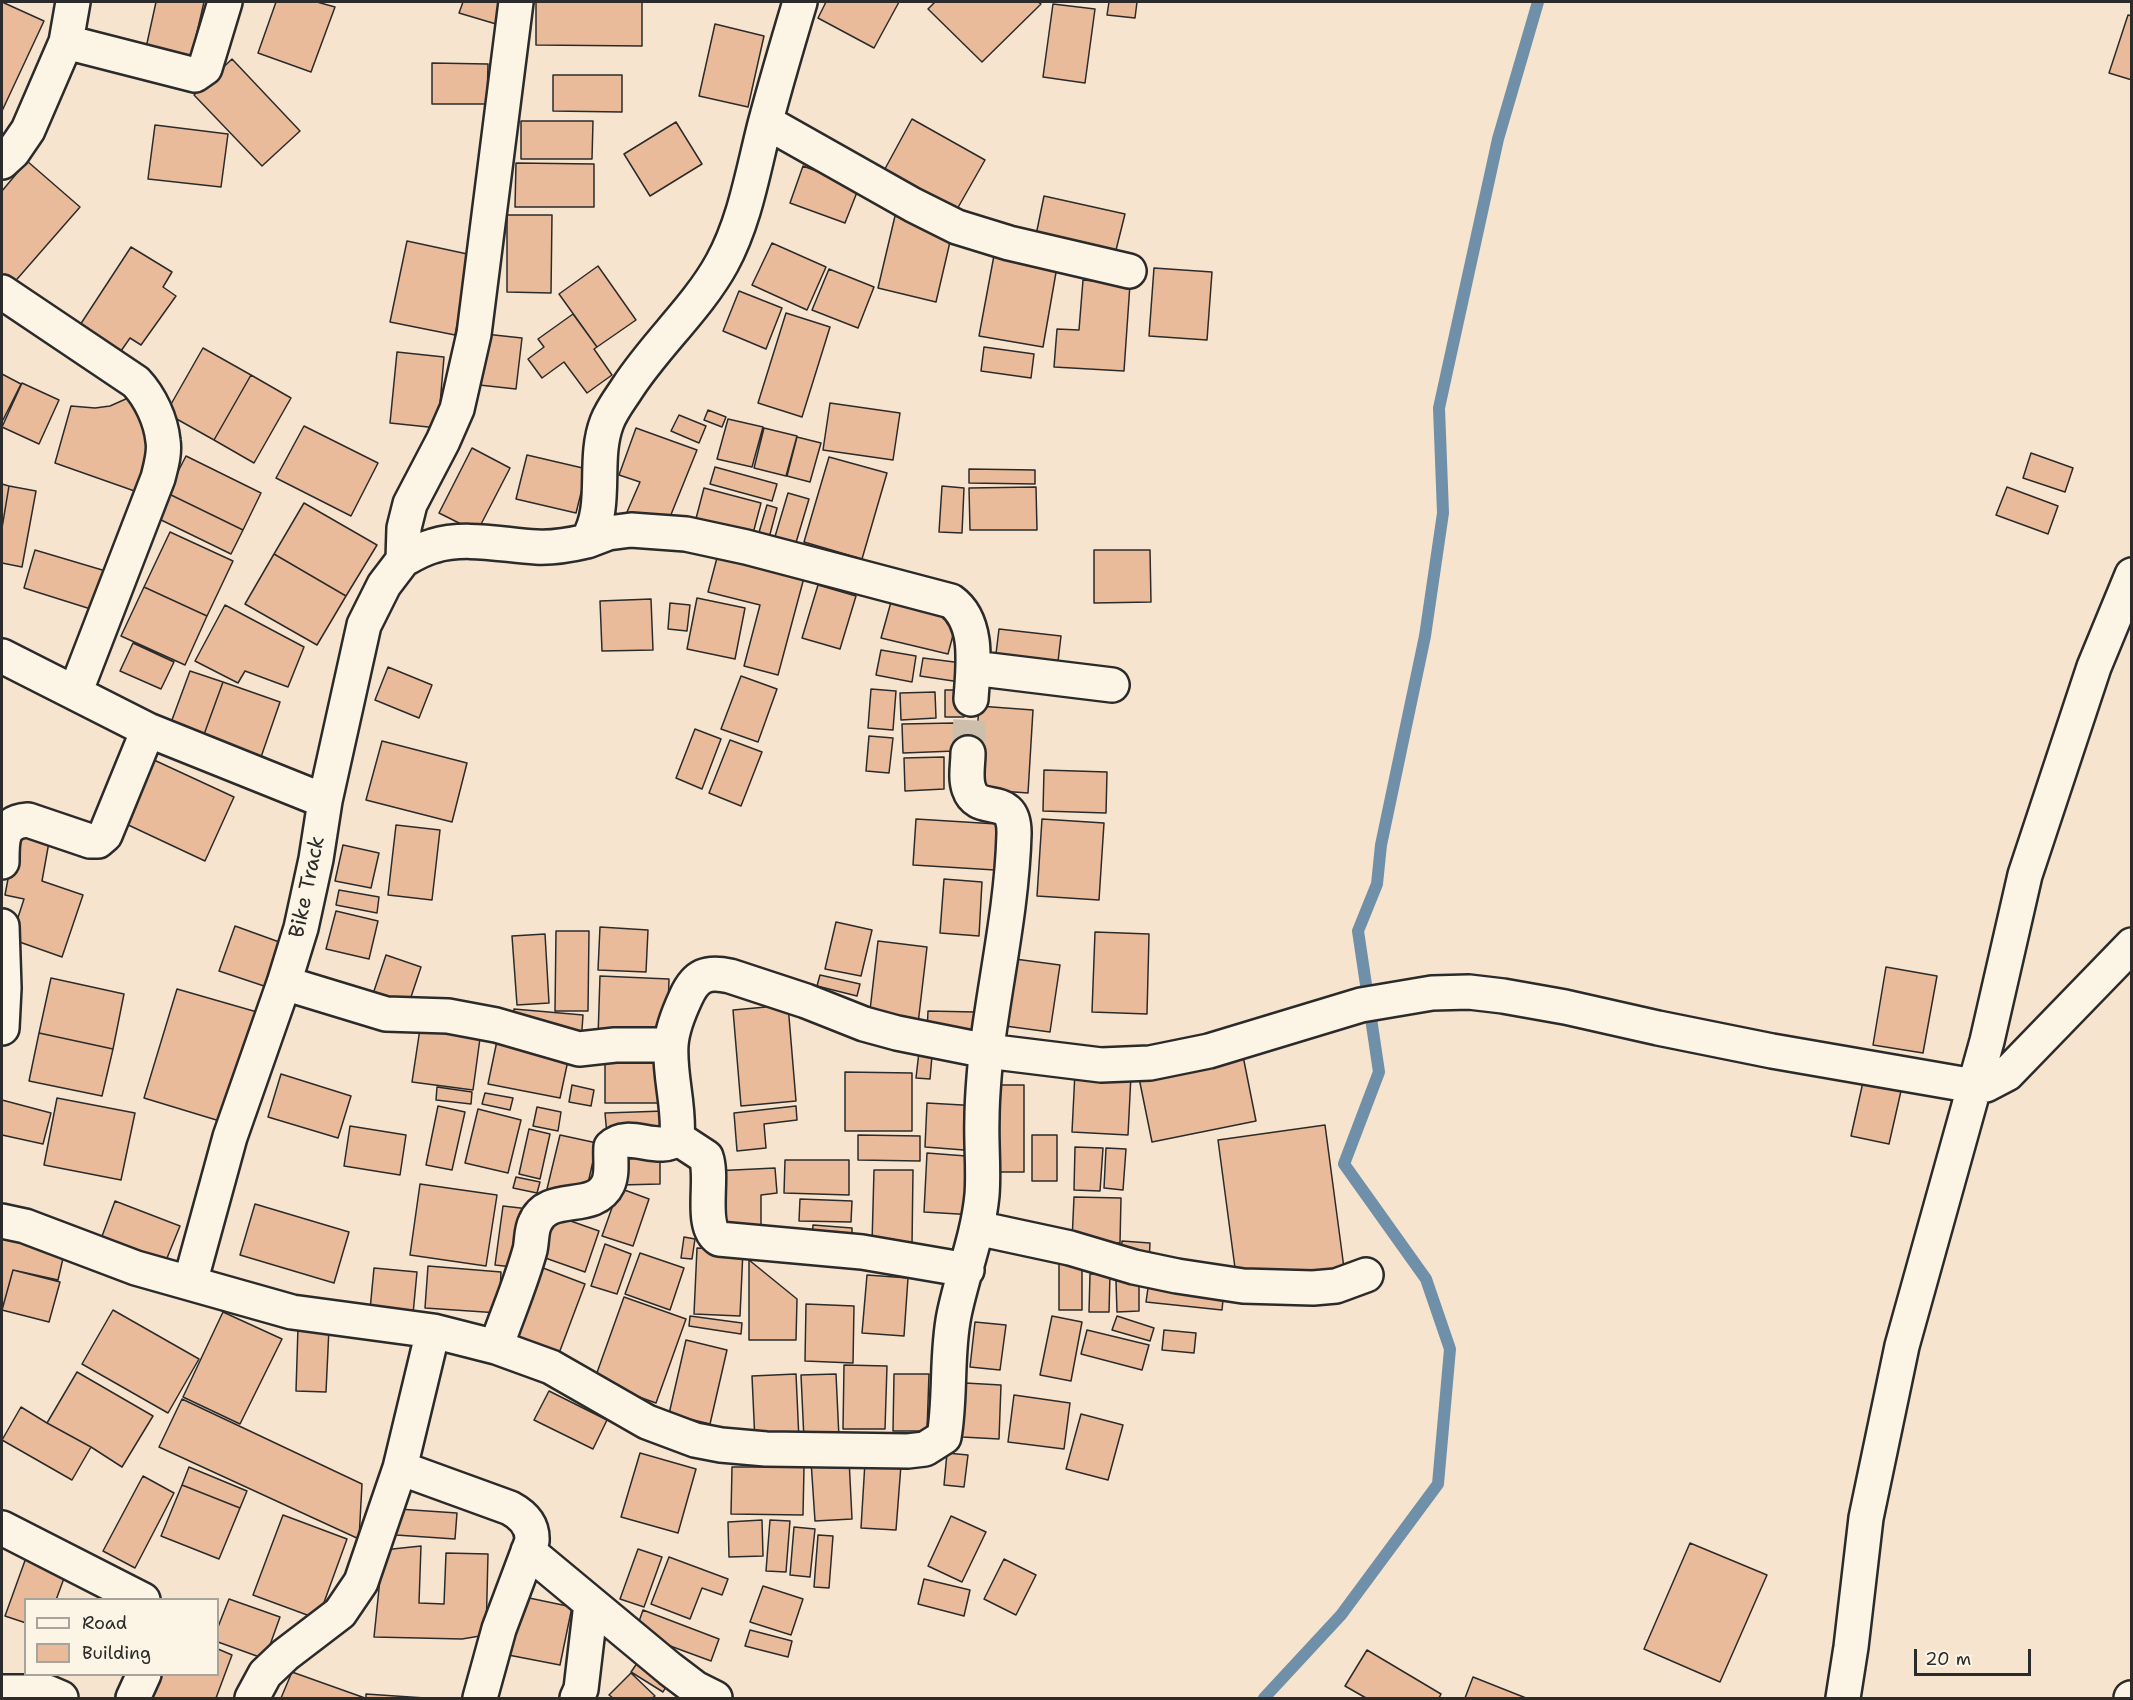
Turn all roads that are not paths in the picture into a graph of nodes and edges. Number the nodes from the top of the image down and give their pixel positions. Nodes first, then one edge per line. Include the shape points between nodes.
1 (73, 2) edge
2 (225, 2) edge
3 (516, 2) edge
4 (800, 2) edge
5 (66, 42) junction
6 (766, 122) junction
7 (2, 162) edge
8 (1129, 271) dead end
9 (2, 292) edge
10 (587, 541) junction
11 (403, 560) junction
12 (2132, 575) edge
13 (2, 656) edge
14 (1112, 686) dead end
15 (75, 693) junction
16 (148, 730) junction
17 (968, 753) tunnel mouth
18 (325, 801) junction
19 (2, 862) edge
20 (2, 926) edge
21 (2132, 945) edge
22 (284, 983) junction
23 (2, 1028) edge
24 (671, 1045) junction
25 (987, 1051) junction
26 (1974, 1086) junction
27 (676, 1138) junction
28 (2, 1221) edge
29 (977, 1228) junction
30 (967, 1270) junction
31 (1366, 1275) dead end
32 (190, 1283) junction
33 (434, 1331) junction
34 (496, 1347) junction
35 (400, 1468) junction
36 (2, 1528) edge
37 (528, 1551) junction
38 (141, 1598) edge
39 (591, 1604) junction
40 (143, 1676) edge
41 (2, 1692) edge
42 (61, 1698) edge
43 (134, 1698) edge
44 (252, 1698) edge
45 (480, 1698) edge
46 (577, 1698) edge
47 (716, 1698) edge
48 (1843, 1698) edge

1 - 5 street
2 - 5 street via 205,68 195,75
3 - 11 street via 474,334 457,409 406,515
4 - 6 street
5 - 7 street via 28,130
6 - 8 street via 957,227
6 - 10 street via 748,195 722,262 708,286 635,376 607,422 598,483 599,508 595,528
9 - 15 street via 136,382 147,394 163,441 158,478
10 - 11 street via 539,547 450,543 432,546
10 - 14 street via 631,530 686,534 951,601 967,620 972,683
11 - 18 street, Bike Track via 384,585 364,625
12 - 26 street via 2094,667 2025,875
13 - 15 street
15 - 16 street
16 - 18 street
16 - 19 street via 105,835 90,841 18,820 5,831
17 - 25 street via 967,777 974,799 1006,809 1014,824
18 - 22 street, Bike Track via 301,928
20 - 23 street
21 - 26 street via 2007,1074 1986,1085
22 - 24 street via 386,1014 448,1016 579,1049
22 - 32 street, Bike Track via 230,1137
24 - 25 street via 691,986 703,976 719,974 864,1024
24 - 27 street
25 - 26 street via 1101,1065 1150,1063 1226,1047 1361,1005 1432,993 1469,992
25 - 29 street via 982,1196
26 - 48 street via 1890,1402 1866,1518
27 - 30 street via 706,1157 710,1172 709,1223 719,1239 862,1252
27 - 34 street via 668,1144 616,1142 611,1147 609,1182 602,1193 594,1199 558,1204 541,1214 534,1223 530,1249
28 - 32 street
29 - 30 street
29 - 31 street via 1070,1248 1134,1267 1243,1286 1336,1287
30 - 34 street via 951,1341 944,1437 925,1449 766,1449 695,1440 647,1422 551,1367
32 - 33 street via 292,1312
33 - 34 street
33 - 35 street
35 - 37 street via 520,1513 532,1535
35 - 44 street via 361,1582 340,1613 265,1674
36 - 38 street
37 - 39 street
37 - 45 street via 499,1629
39 - 46 street
39 - 47 street via 695,1688
40 - 43 street
41 - 42 street via 48,1692

